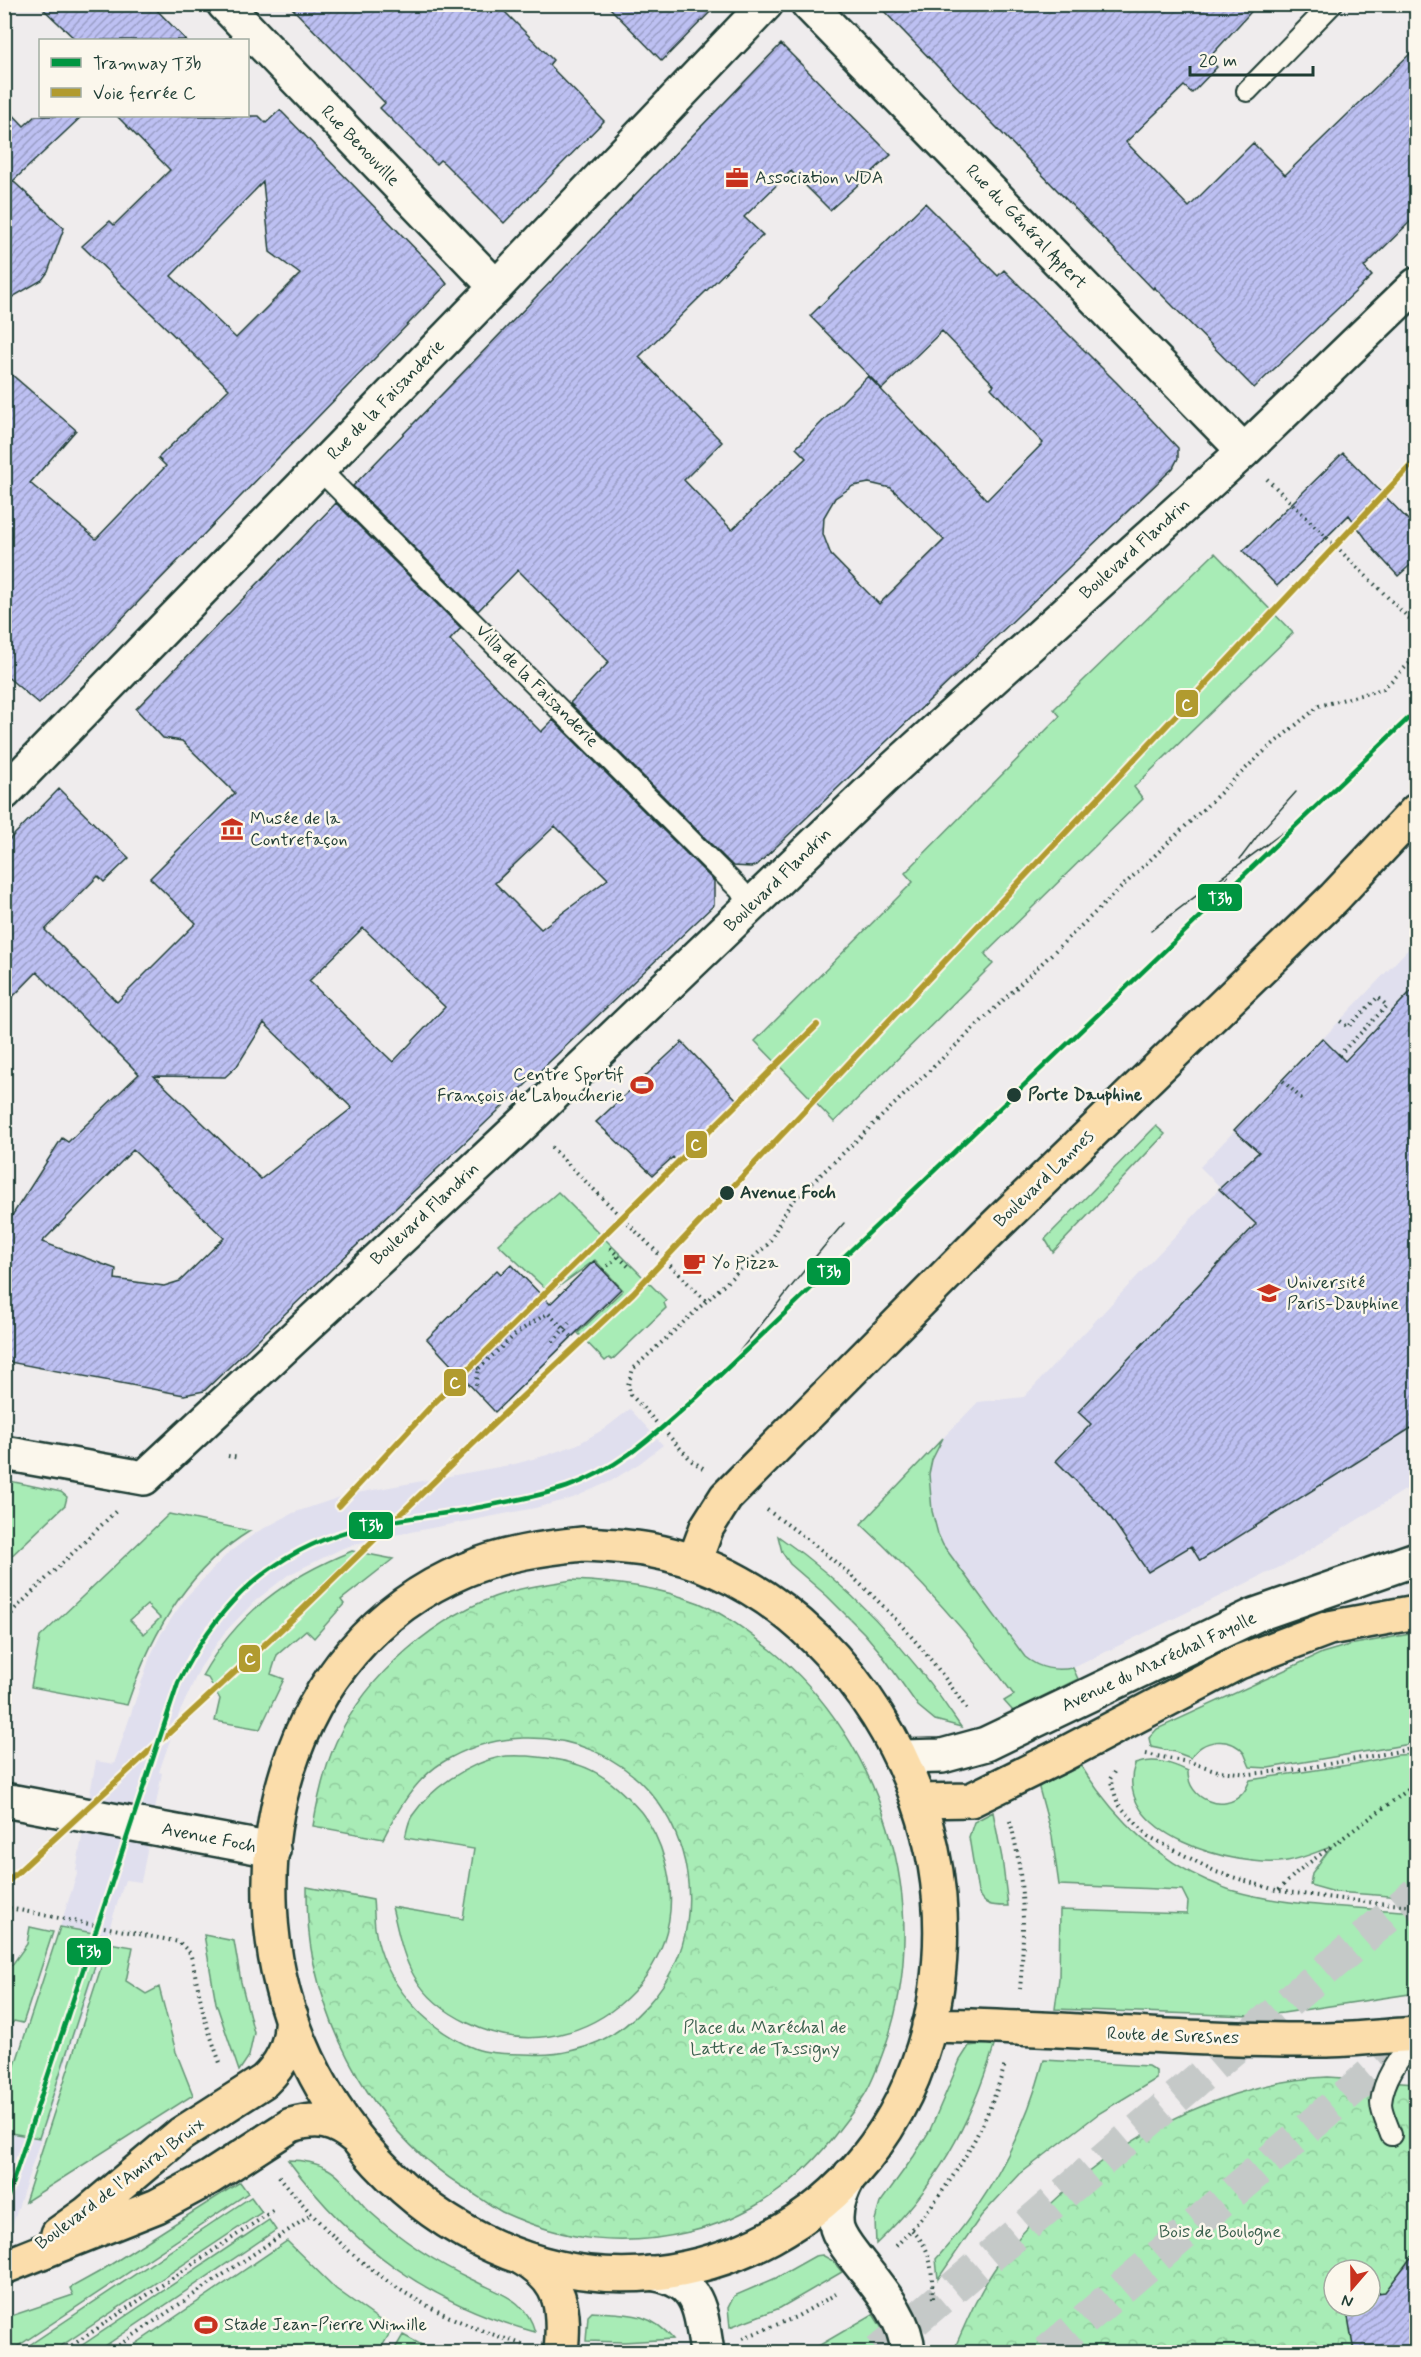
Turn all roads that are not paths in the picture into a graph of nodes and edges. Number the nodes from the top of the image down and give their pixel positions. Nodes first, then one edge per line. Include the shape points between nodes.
1 (224, 4) edge
2 (766, 4) edge
3 (808, 4) edge
4 (1332, 4) edge
5 (1247, 91) dead end
6 (1416, 285) edge
7 (496, 287) junction
8 (1253, 463) junction
9 (319, 469) junction
10 (4, 793) edge
11 (1416, 811) edge
12 (750, 908) junction
13 (4, 1453) edge
14 (1416, 1559) edge
15 (693, 1562) junction
16 (1416, 1612) edge
17 (901, 1757) junction
18 (4, 1800) edge
19 (919, 1801) junction
20 (273, 1850) junction
21 (291, 2016) junction
22 (929, 2025) junction
23 (1416, 2034) edge
24 (1416, 2042) edge
25 (1391, 2135) dead end
26 (357, 2139) junction
27 (850, 2175) junction
28 (522, 2258) junction
29 (4, 2267) edge
30 (650, 2273) junction
31 (720, 2347) edge
32 (548, 2350) edge
33 (908, 2352) edge

1 - 7 street, Rue Benouville
2 - 7 street, Rue de la Faisanderie
3 - 8 street, Rue du Général Appert
4 - 5 lane
6 - 8 street, Boulevard Flandrin
7 - 9 street, Rue de la Faisanderie
8 - 12 street, Boulevard Flandrin via 893,769
9 - 10 street, Rue de la Faisanderie
9 - 12 lane, Villa de la Faisanderie via 740,890
11 - 15 main road, Boulevard Lannes via 1334,898 985,1236 726,1497 706,1527
12 - 13 street, Boulevard Flandrin via 144,1479
14 - 17 street, Avenue du Maréchal Fayolle via 1256,1615 986,1744 942,1756
15 - 17 main road via 749,1587 796,1620 850,1677
15 - 20 main road via 650,1550 616,1546 549,1547 469,1568 406,1603 352,1653 325,1688 304,1725 280,1797
16 - 19 main road via 1329,1628 1239,1662 971,1800
17 - 19 main road
18 - 20 street, Avenue Foch
19 - 22 main road via 935,1861 940,1924 938,1977
20 - 21 main road via 272,1929
21 - 26 main road via 317,2078
21 - 29 main road, Boulevard de l'Amiral Bruix via 288,2046 275,2071 264,2081 181,2134 86,2214
22 - 23 main road, Route de Suresnes via 1014,2026 1216,2039 1323,2040
22 - 27 main road via 913,2077 898,2107 882,2135
24 - 25 lane via 1391,2072 1381,2104
26 - 28 main road via 392,2177 441,2218 472,2237
26 - 29 main road, Boulevard de l'Amiral Bruix via 342,2126 326,2121 306,2120 291,2125 157,2206
27 - 30 main road via 788,2228 756,2244 694,2267
27 - 33 street via 839,2199 837,2229 895,2313
28 - 30 main road via 602,2275
28 - 32 main road via 535,2266 556,2290 561,2304 563,2319
30 - 31 street via 675,2278 686,2285

